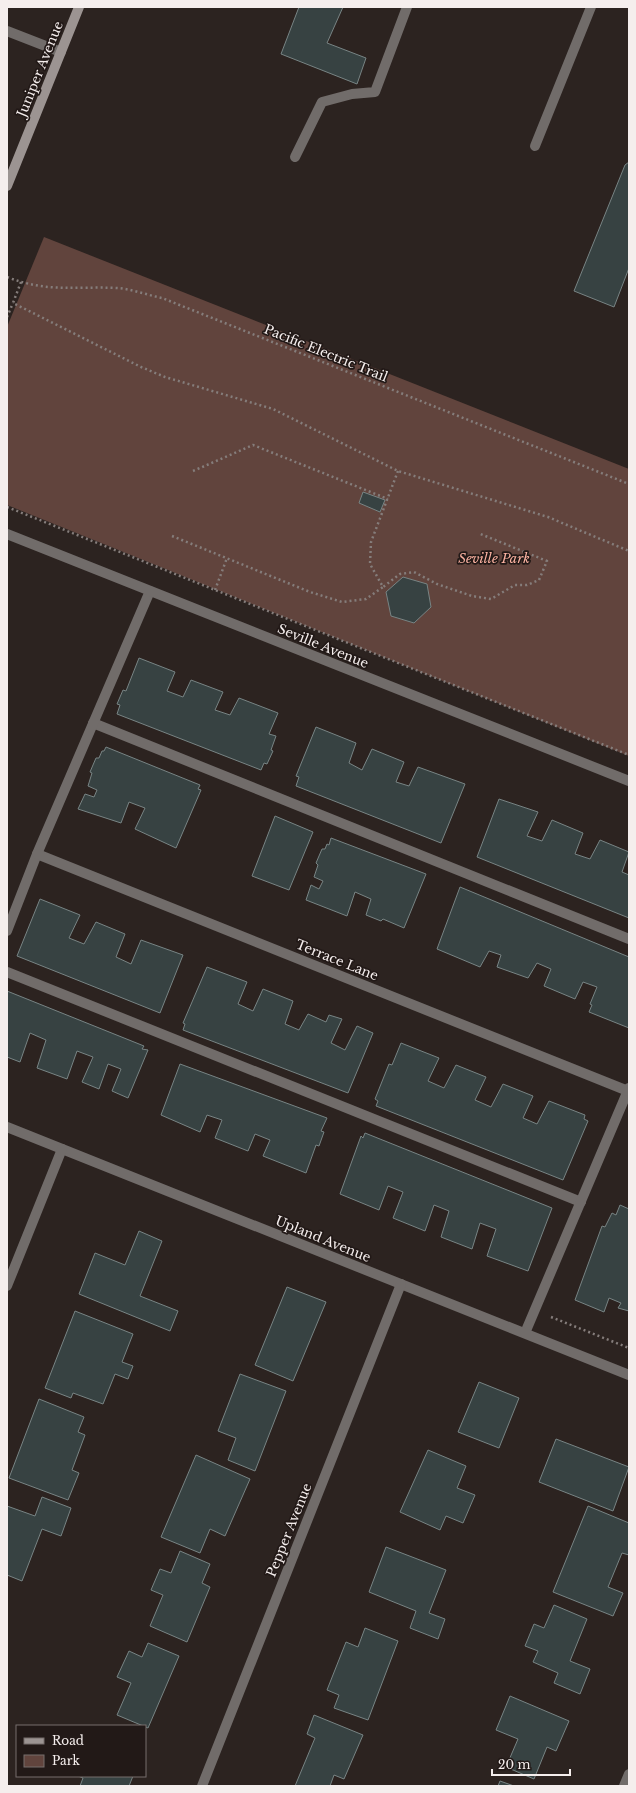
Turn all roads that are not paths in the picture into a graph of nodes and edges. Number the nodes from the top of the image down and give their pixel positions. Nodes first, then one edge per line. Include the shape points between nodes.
1 (79, 7) edge
2 (407, 7) edge
3 (591, 7) edge
4 (7, 31) edge
5 (61, 52) junction
6 (535, 146) dead end
7 (295, 157) dead end
8 (7, 186) edge
9 (7, 534) edge
10 (150, 591) junction
11 (93, 723) junction
12 (629, 781) edge
13 (37, 854) junction
14 (7, 931) edge
15 (629, 939) edge
16 (7, 972) edge
17 (629, 1089) edge
18 (7, 1127) edge
19 (62, 1149) junction
20 (581, 1202) junction
21 (401, 1284) junction
22 (7, 1286) edge
23 (525, 1333) junction
24 (629, 1374) edge
25 (629, 1774) edge
26 (202, 1786) edge
27 (624, 1786) edge

1 - 5 street, Juniper Avenue
2 - 7 street via 375,92 352,94 322,102
3 - 6 street
4 - 5 street
5 - 8 street, Juniper Avenue
9 - 10 street, Seville Avenue
10 - 11 street
10 - 12 street, Seville Avenue
11 - 13 street
11 - 15 street
13 - 14 street
13 - 17 street, Terrace Lane
16 - 20 street
17 - 20 street
18 - 19 street, Upland Avenue
19 - 21 street, Upland Avenue
19 - 22 street
20 - 23 street
21 - 23 street, Upland Avenue
21 - 26 street, Pepper Avenue
23 - 24 street, Upland Avenue
25 - 27 street

